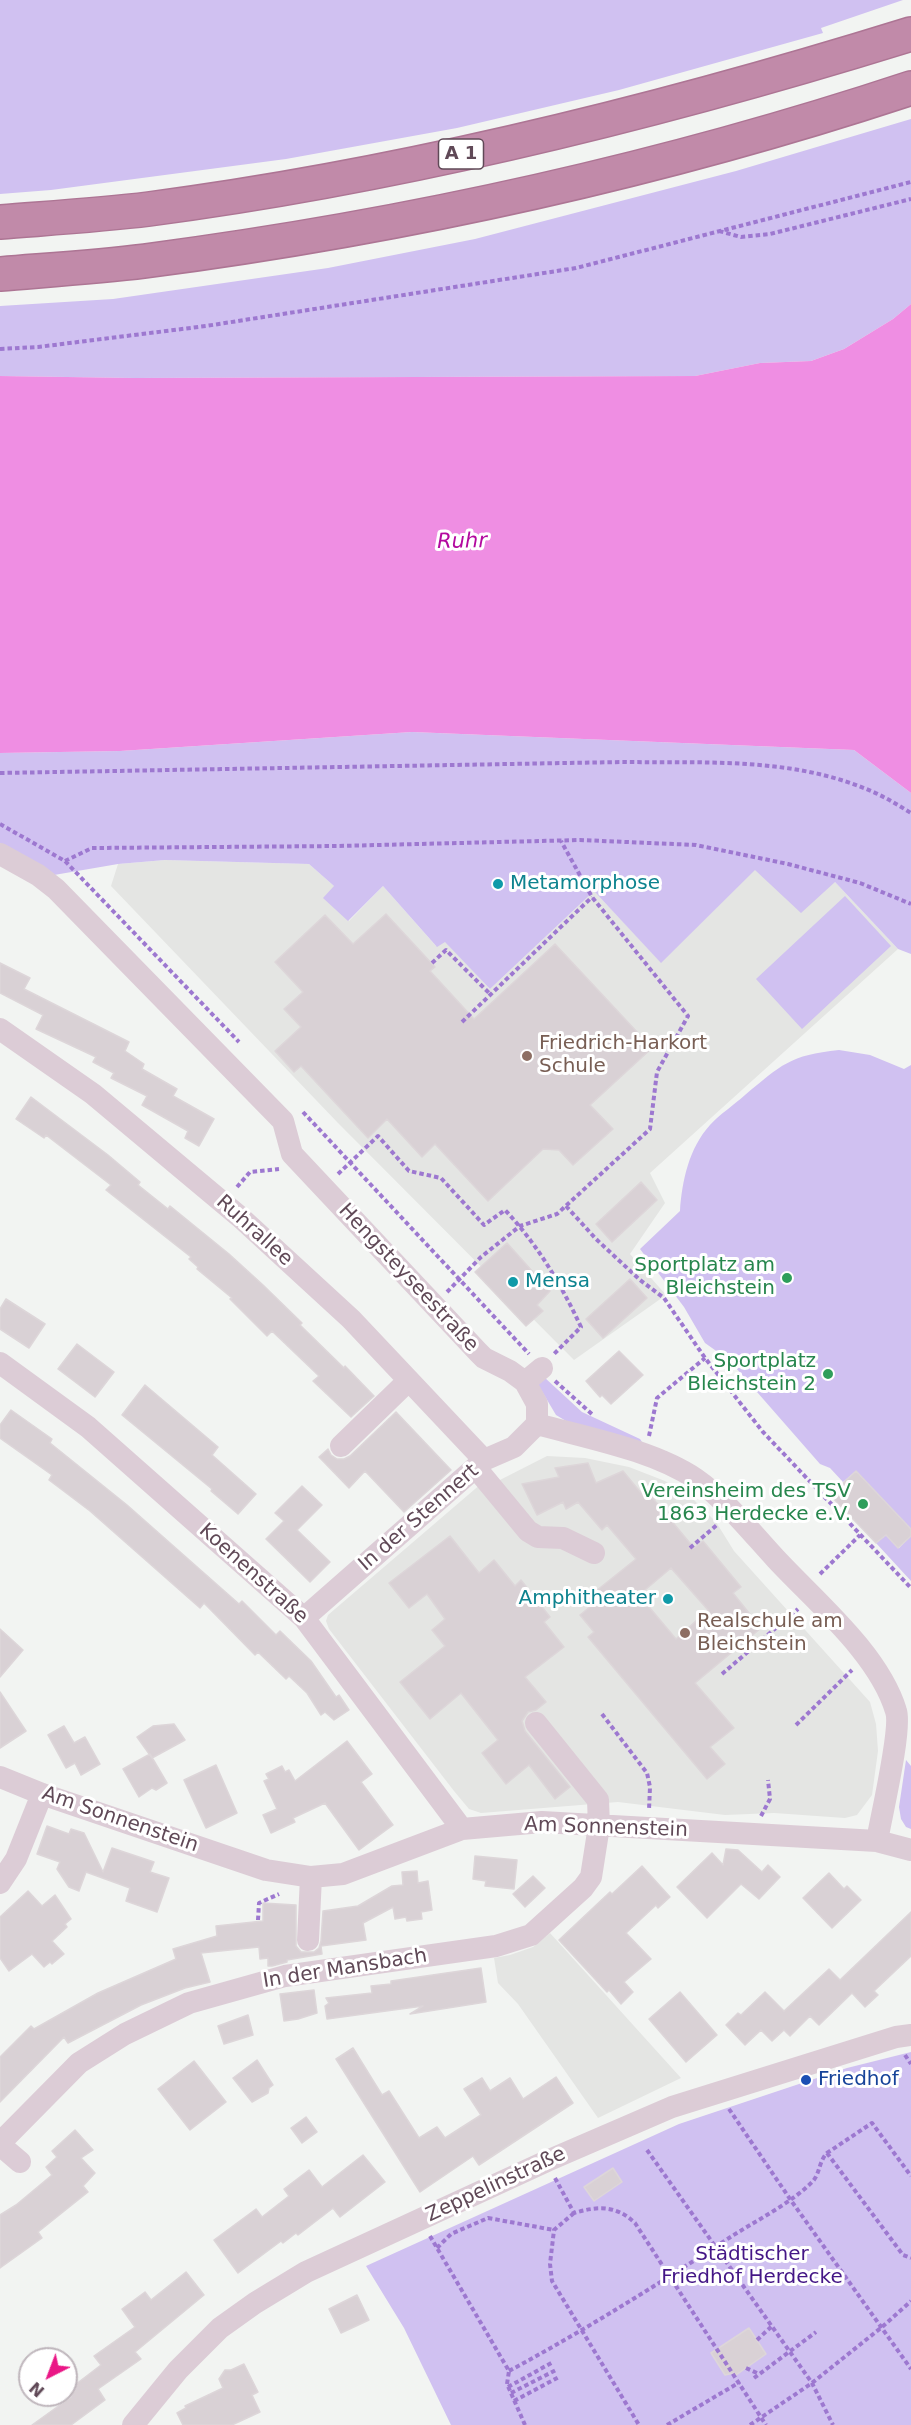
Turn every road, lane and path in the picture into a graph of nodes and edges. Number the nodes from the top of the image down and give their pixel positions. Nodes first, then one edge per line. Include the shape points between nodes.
1 (911, 34) edge
2 (911, 88) edge
3 (911, 182) edge
4 (911, 199) edge
5 (0, 222) edge
6 (719, 231) junction
7 (0, 274) edge
8 (0, 349) edge
9 (0, 773) edge
10 (911, 813) edge
11 (0, 824) edge
12 (561, 841) junction
13 (0, 854) edge
14 (65, 861) junction
15 (592, 897) junction
16 (911, 904) edge
17 (432, 963) dead end
18 (491, 995) junction
19 (462, 1022) dead end
20 (0, 1029) edge
21 (242, 1046) dead end
22 (296, 1104) dead end
23 (350, 1163) junction
24 (269, 1170) dead end
25 (224, 1203) junction
26 (566, 1206) junction
27 (520, 1226) junction
28 (458, 1280) junction
29 (433, 1305) junction
30 (557, 1351) dead end
31 (705, 1358) junction
32 (0, 1362) edge
33 (533, 1375) junction
34 (408, 1381) junction
35 (599, 1418) dead end
36 (537, 1424) junction
37 (638, 1435) dead end
38 (341, 1446) dead end
39 (480, 1464) junction
40 (732, 1512) junction
41 (860, 1535) junction
42 (690, 1548) dead end
43 (594, 1553) dead end
44 (911, 1588) edge
45 (808, 1593) junction
46 (304, 1618) junction
47 (866, 1658) junction
48 (722, 1674) dead end
49 (602, 1714) dead end
50 (536, 1723) dead end
51 (796, 1725) dead end
52 (0, 1777) edge
53 (768, 1780) dead end
54 (42, 1794) junction
55 (599, 1826) junction
56 (462, 1829) junction
57 (648, 1829) junction
58 (759, 1835) junction
59 (877, 1841) junction
60 (911, 1850) edge
61 (303, 1876) junction
62 (0, 1882) edge
63 (258, 1920) dead end
64 (308, 1940) dead end
65 (911, 2035) edge
66 (718, 2093) junction
67 (0, 2144) edge
68 (647, 2150) dead end
69 (827, 2153) junction
70 (547, 2161) junction
71 (20, 2162) dead end
72 (911, 2176) edge
73 (790, 2199) junction
74 (574, 2213) junction
75 (421, 2219) junction
76 (554, 2230) junction
77 (716, 2247) junction
78 (437, 2248) junction
79 (911, 2258) edge
80 (671, 2277) junction
81 (911, 2301) edge
82 (772, 2326) junction
83 (882, 2327) junction
84 (582, 2331) junction
85 (816, 2332) dead end
86 (757, 2340) dead end
87 (790, 2352) junction
88 (552, 2362) dead end
89 (746, 2368) dead end
90 (911, 2369) edge
91 (556, 2370) dead end
92 (510, 2371) junction
93 (760, 2374) junction
94 (559, 2377) dead end
95 (754, 2378) dead end
96 (740, 2382) junction
97 (812, 2383) junction
98 (508, 2387) junction
99 (511, 2393) junction
100 (514, 2401) junction
101 (762, 2418) junction
102 (133, 2425) edge
103 (525, 2425) edge
104 (639, 2425) edge
105 (667, 2425) edge
106 (750, 2425) edge
107 (765, 2425) edge
108 (833, 2425) edge

1 - 5 highway, A 1 via 702,95 457,156 148,209
2 - 7 highway via 700,152 446,211 155,259
3 - 6 path
4 - 6 path via 770,234 741,237
6 - 8 path via 576,268 206,326
9 - 10 path via 706,763 810,772 870,790
11 - 14 path
12 - 14 path via 92,848
12 - 15 path
12 - 16 path via 696,845 860,883
13 - 29 street, Hengsteyseestraße via 56,889 283,1121 292,1154
14 - 21 path
15 - 18 path
15 - 26 path via 688,1016 657,1072 650,1129
17 - 18 path via 446,950
18 - 19 path
20 - 25 street, Ruhrallee via 93,1094
22 - 23 path
23 - 27 path via 378,1137 409,1171 441,1178 484,1225 505,1210
23 - 28 path
24 - 25 path via 250,1172
25 - 34 street, Ruhrallee via 351,1319
26 - 27 path via 557,1214
26 - 31 path via 639,1280 664,1298
27 - 28 path
27 - 30 path via 563,1287 581,1327
28 - 29 path
28 - 33 path
29 - 33 street, Hengsteyseestraße via 484,1358 510,1371
31 - 37 path via 657,1398 648,1439
31 - 41 path via 763,1432
32 - 46 street, Koenenstraße via 88,1427
33 - 35 path
33 - 36 street
34 - 38 street
34 - 39 street, Ruhrallee
36 - 39 street, In der Stennert via 514,1447
36 - 40 street via 648,1455 696,1479
39 - 43 street, Ruhrallee via 528,1531 538,1537 563,1539
39 - 46 street, In der Stennert
40 - 42 path
40 - 45 street
41 - 44 path
41 - 45 path
45 - 47 street
45 - 48 path
46 - 56 street, Koenenstraße
47 - 51 path
47 - 59 street via 883,1680 897,1713
49 - 57 path via 647,1773
50 - 55 street, In der Mansbach via 598,1800
52 - 54 street, Am Sonnenstein
53 - 58 path via 770,1799 761,1814
54 - 61 street, Am Sonnenstein via 266,1870
54 - 62 street via 16,1859
55 - 56 street, Am Sonnenstein via 542,1822
55 - 57 street, Am Sonnenstein
55 - 67 street, In der Mansbach via 591,1877 531,1935 495,1946 285,1976 189,2003 79,2062
56 - 61 street, Am Sonnenstein via 343,1874
57 - 58 street, Am Sonnenstein
58 - 59 street, Am Sonnenstein
59 - 60 street
61 - 63 path via 293,1886 259,1903
61 - 64 street
65 - 66 street, Zeppelinstraße
66 - 70 street, Zeppelinstraße via 672,2108
66 - 73 path
67 - 71 street, In der Mansbach
68 - 77 path
69 - 72 path via 872,2123
69 - 73 path via 813,2181
69 - 79 path via 903,2255
70 - 74 path
70 - 75 street, Zeppelinstraße
73 - 77 path
73 - 83 path
74 - 76 path
74 - 80 path via 602,2207 628,2216
75 - 78 path
75 - 102 street, Zeppelinstraße via 306,2272 246,2309 220,2328 178,2370
76 - 78 path via 488,2218 451,2234
76 - 84 path via 552,2282
77 - 80 path
77 - 82 path
78 - 92 path
80 - 84 path
80 - 96 path
81 - 83 path
82 - 86 path
82 - 87 path
83 - 90 path
83 - 97 path
84 - 92 path
84 - 104 path
85 - 87 path
87 - 93 path
87 - 97 path
88 - 98 path
89 - 93 path
91 - 99 path
92 - 98 path
93 - 95 path
94 - 100 path
96 - 101 path
96 - 105 path
97 - 101 path
97 - 108 path
98 - 99 path
99 - 100 path
100 - 103 path
101 - 106 path
101 - 107 path

